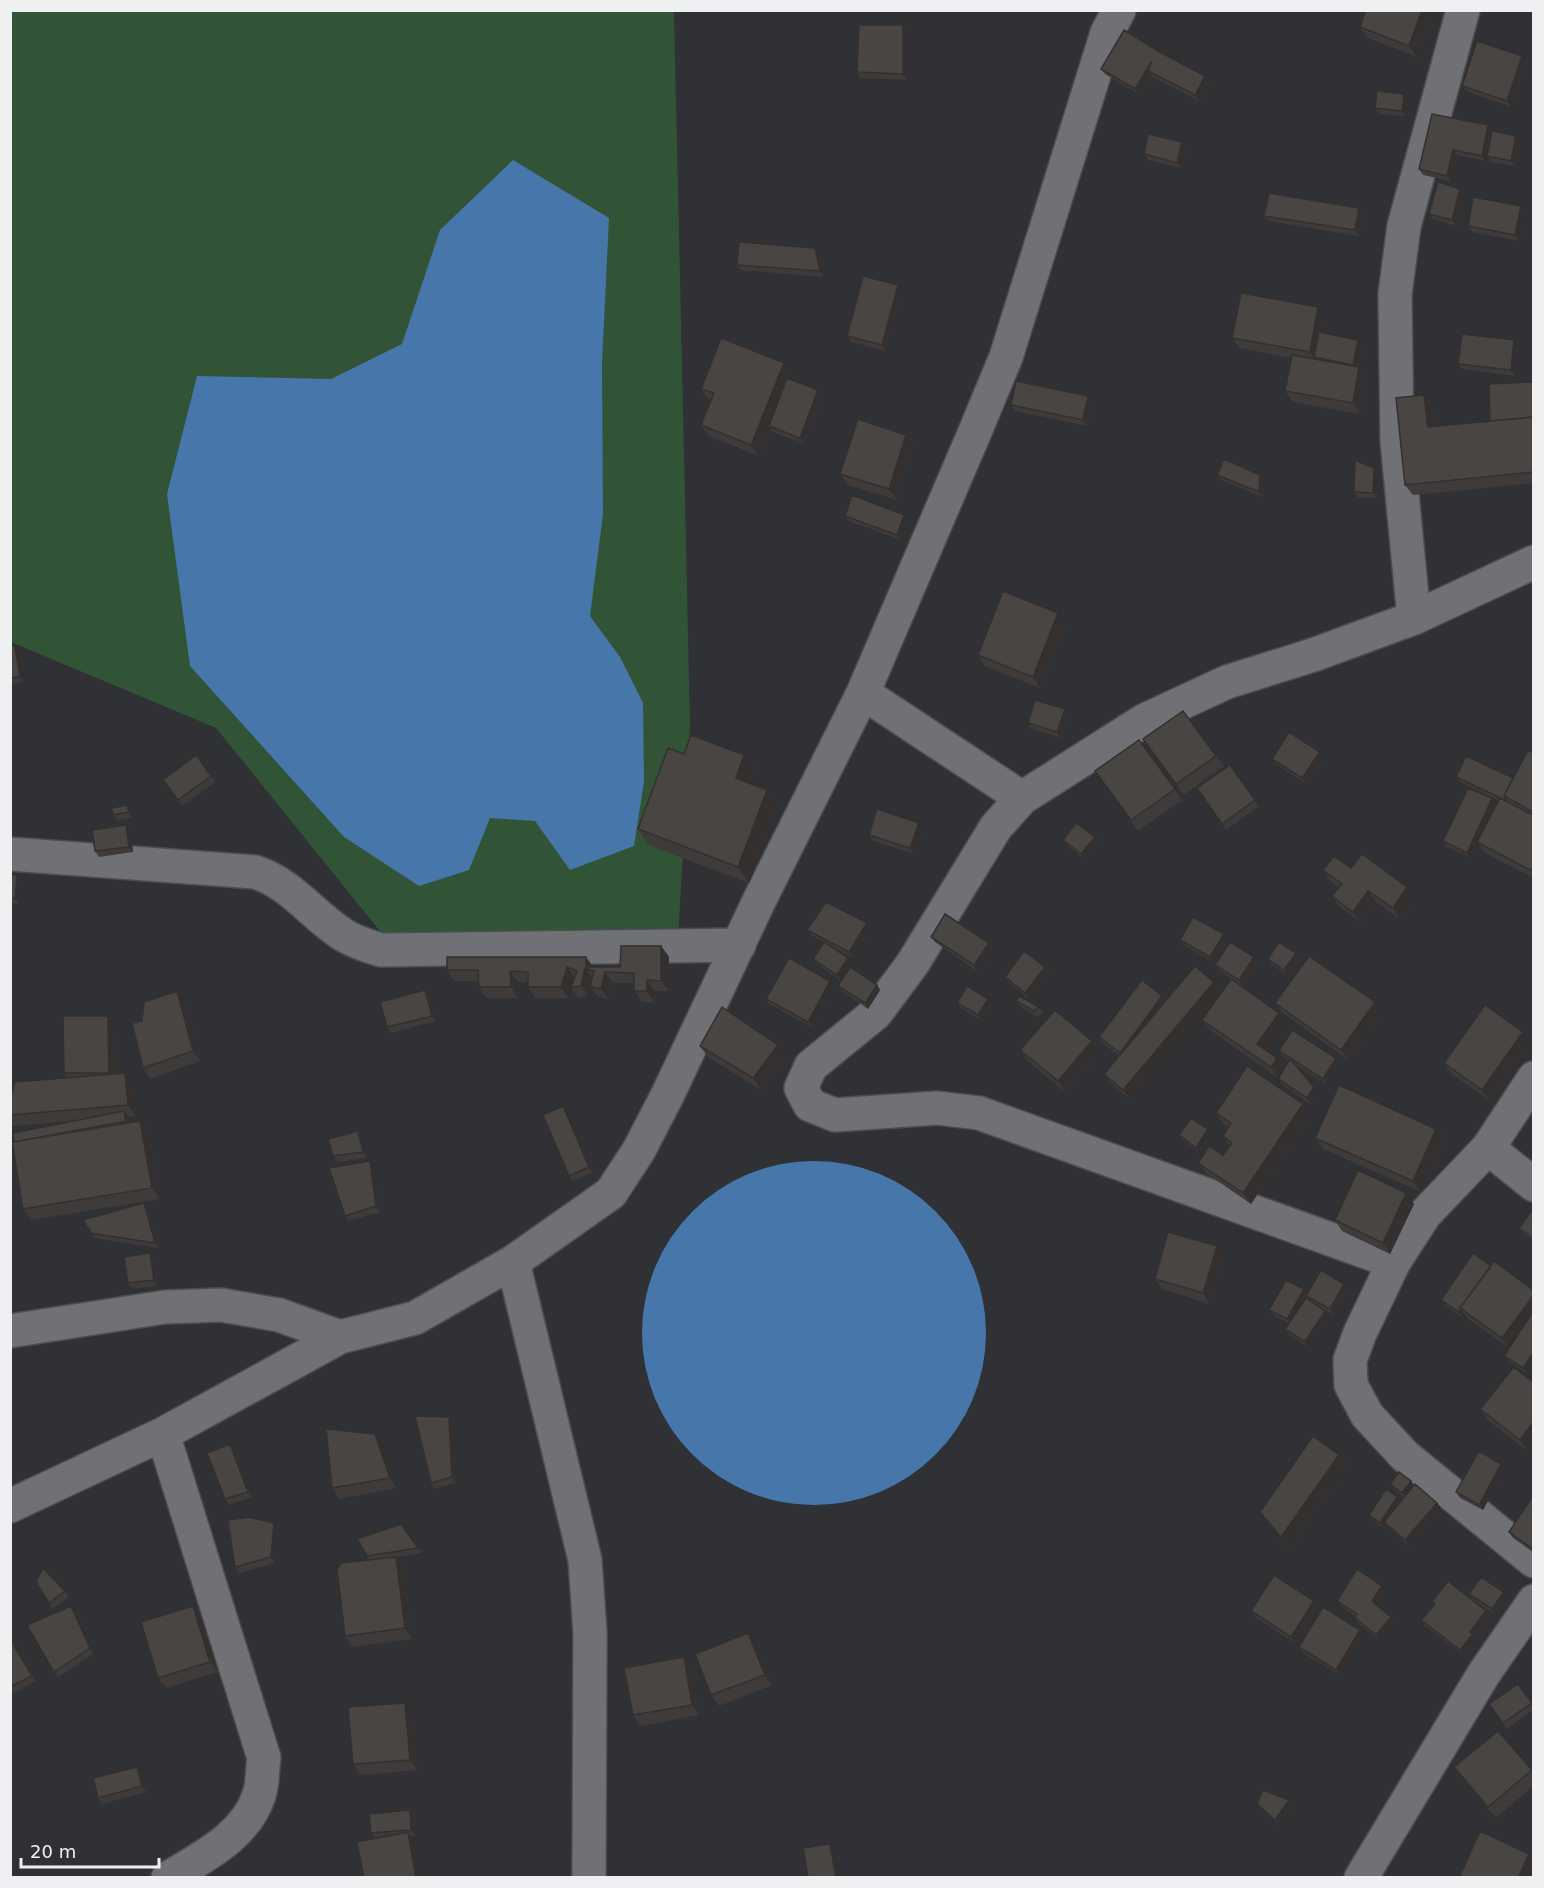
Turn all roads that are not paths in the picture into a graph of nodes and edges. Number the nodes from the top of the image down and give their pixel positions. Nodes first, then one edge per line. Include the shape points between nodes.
1 (1119, 10) edge
2 (1463, 10) edge
3 (1533, 562) edge
4 (1414, 618) junction
5 (863, 693) junction
6 (1022, 798) junction
7 (10, 854) edge
8 (739, 945) junction
9 (1533, 1078) edge
10 (1488, 1148) junction
11 (1533, 1185) edge
12 (513, 1262) junction
13 (1394, 1262) junction
14 (10, 1331) edge
15 (340, 1337) junction
16 (163, 1434) junction
17 (10, 1506) edge
18 (1533, 1561) edge
19 (1533, 1601) edge
20 (168, 1878) edge
21 (589, 1878) edge
22 (1361, 1878) edge

1 - 5 street via 1107,33 1006,357
2 - 4 street via 1404,226 1395,294 1397,441
3 - 4 street
4 - 6 street via 1227,682 1165,710
5 - 6 street
5 - 8 street
6 - 13 street via 996,827 913,963 876,1013 811,1066 801,1088 810,1105 835,1115 937,1108 979,1113
7 - 8 street via 267,875 342,934 381,950
8 - 12 street via 668,1094 611,1193
9 - 10 street
10 - 11 street
10 - 13 street via 1425,1214
12 - 15 street via 415,1318
12 - 21 street via 585,1560 590,1633
13 - 18 street via 1350,1360 1351,1385 1367,1415 1405,1456
14 - 15 street via 165,1307 221,1305 279,1315
15 - 16 street
16 - 17 street
16 - 20 street via 264,1758 260,1795 247,1822 217,1848
19 - 22 street via 1483,1675

